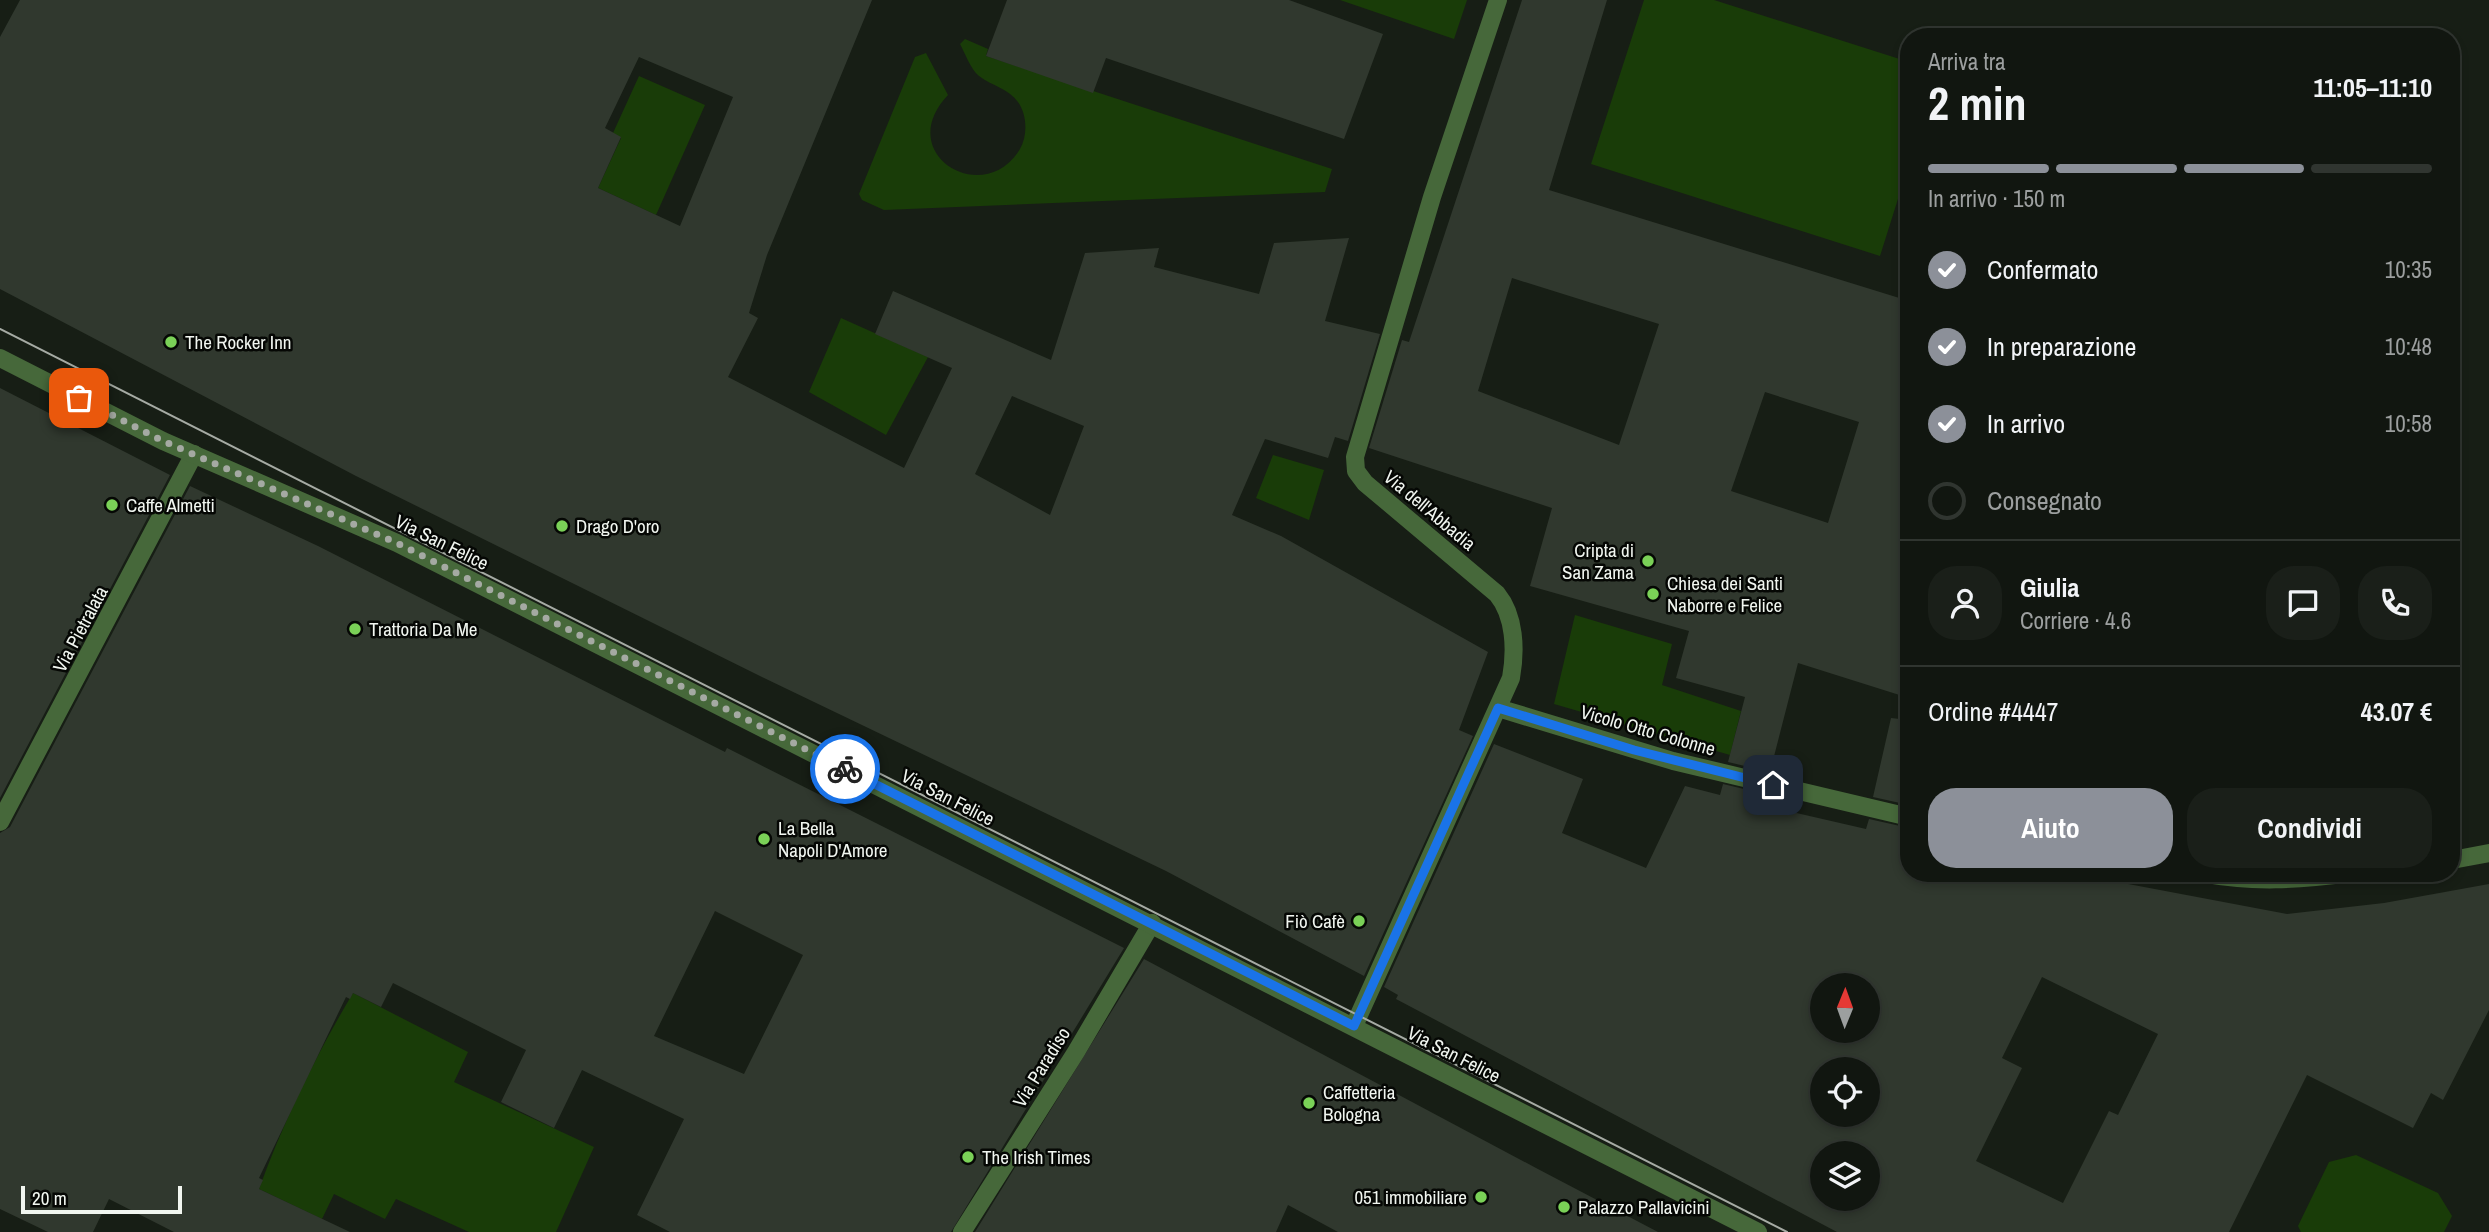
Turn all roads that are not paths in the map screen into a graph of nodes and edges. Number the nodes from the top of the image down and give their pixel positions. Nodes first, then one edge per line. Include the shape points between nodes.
1 (1498, 0) edge
2 (0, 358) edge
3 (194, 454) junction
4 (1498, 708) junction
5 (1900, 815) edge
6 (0, 822) edge
7 (2489, 853) edge
8 (2460, 858) edge
9 (1152, 923) junction
10 (1354, 1026) junction
11 (962, 1232) edge
12 (1758, 1232) edge

1 - 4 street, Via dell'Abbadia via 1432,197 1355,457 1356,471 1365,483 1506,606 1511,618 1513,666
2 - 3 street, Via San Felice
3 - 6 street, Via Pietralata
3 - 9 street, Via San Felice via 397,543
4 - 5 street, Vicolo Otto Colonne via 1673,761
4 - 10 street, Via dell'Abbadia
7 - 8 street
9 - 10 street, Via San Felice
9 - 11 street, Via Paradiso
10 - 12 street, Via San Felice

